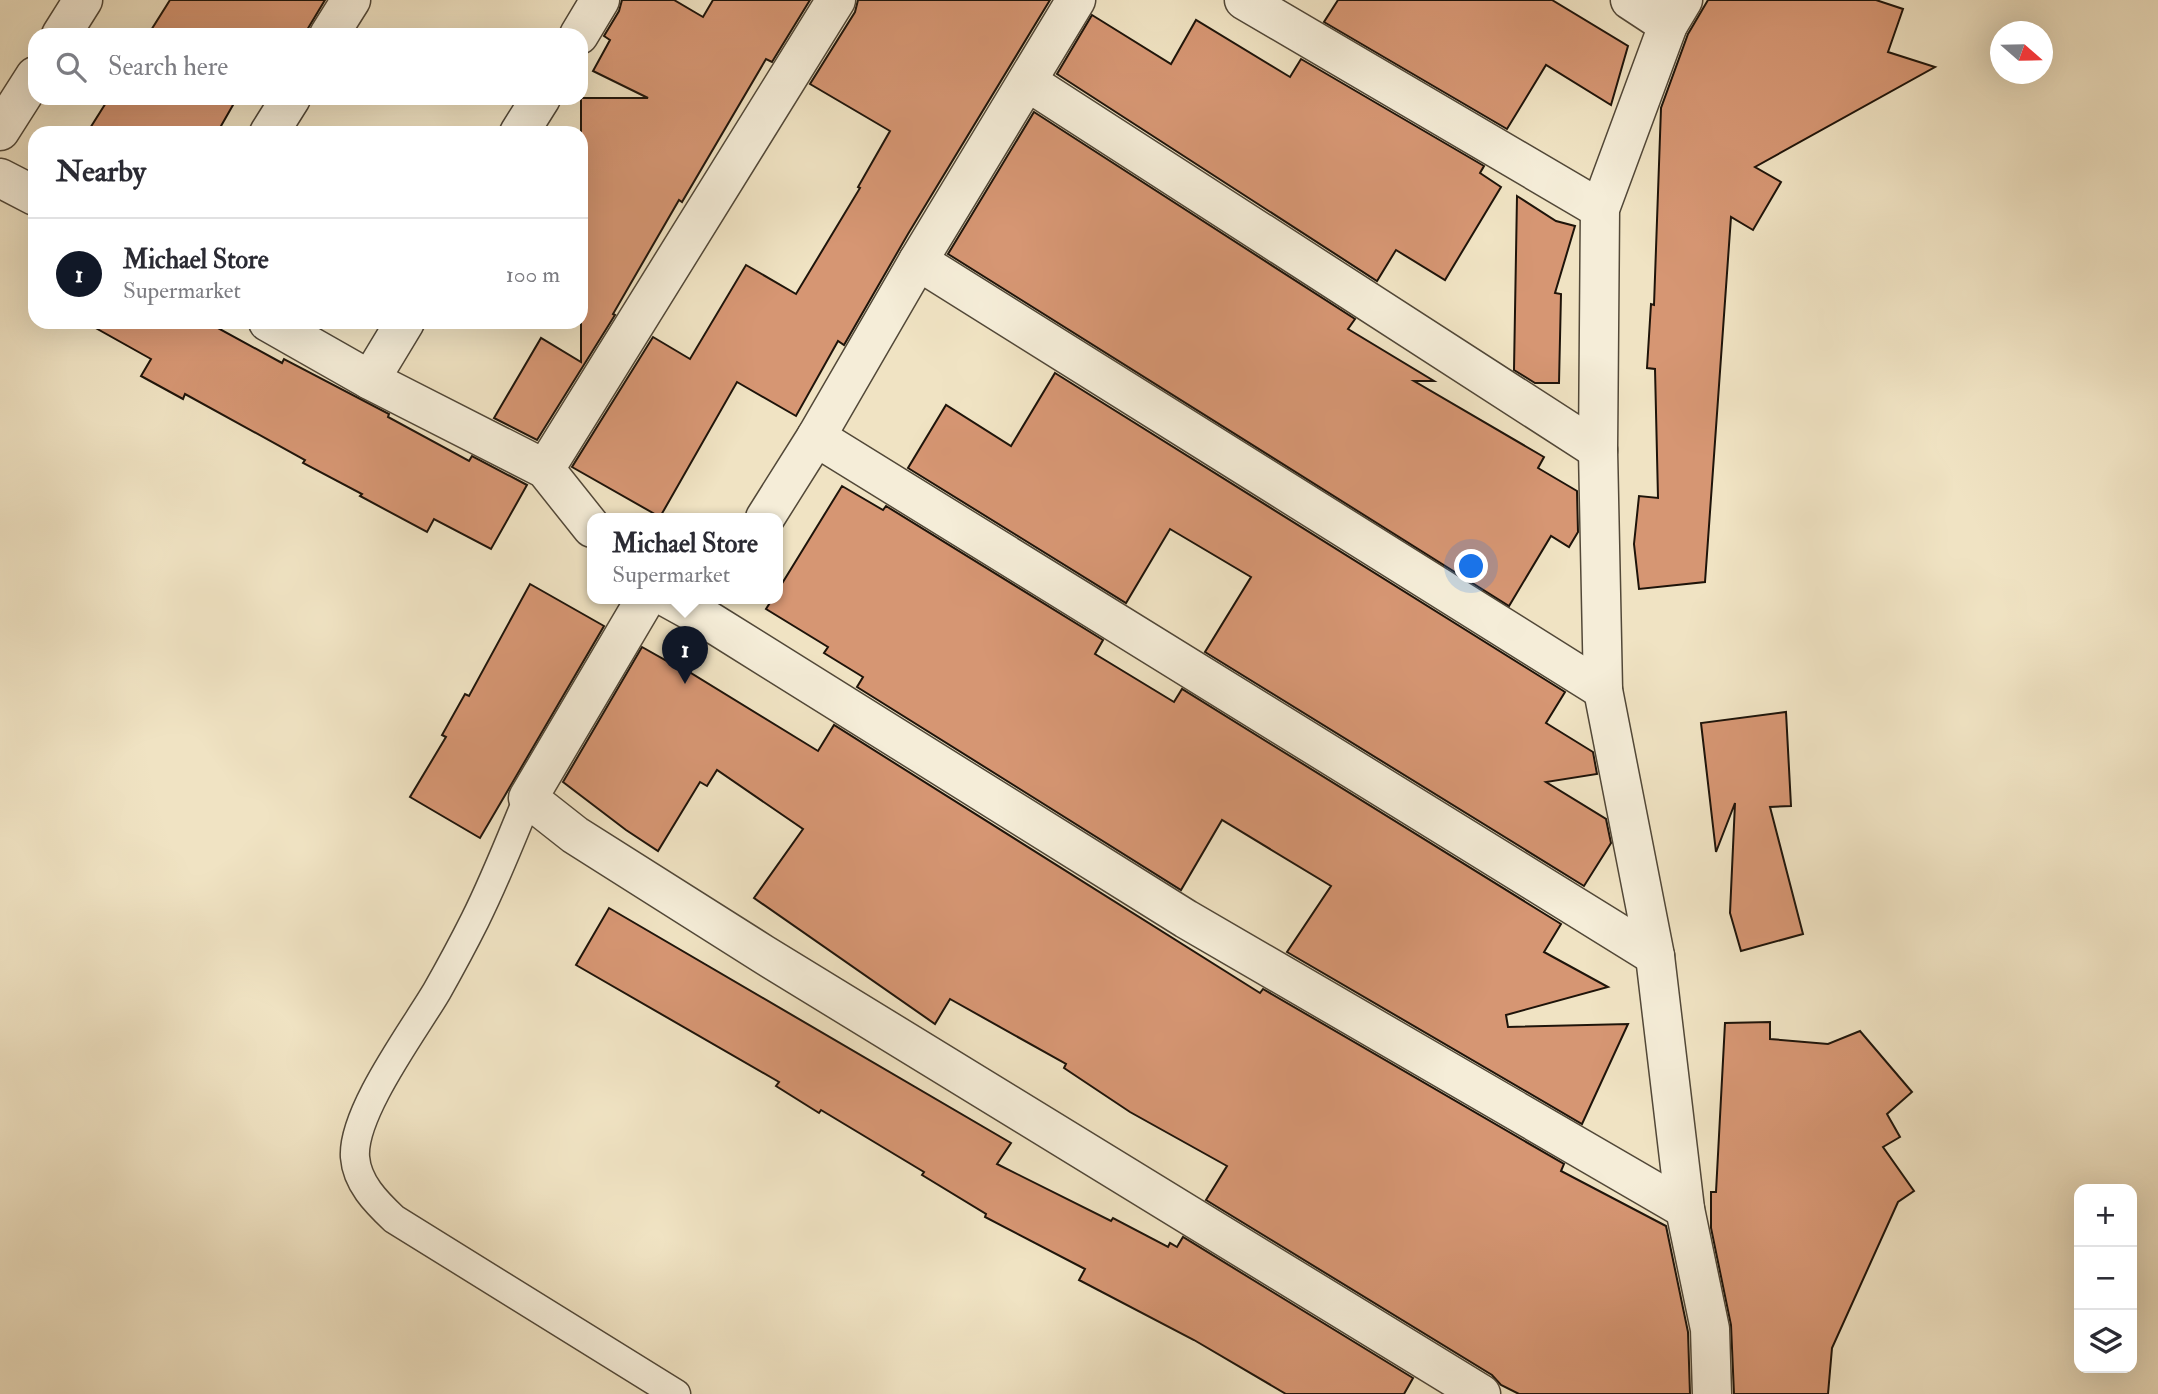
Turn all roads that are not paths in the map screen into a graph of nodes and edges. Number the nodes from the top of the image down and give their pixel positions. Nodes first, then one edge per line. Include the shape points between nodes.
1 (83, 0) edge
2 (351, 0) edge
3 (600, 0) edge
4 (836, 0) edge
5 (1076, 0) edge
6 (1244, 0) edge
7 (1630, 0) edge
8 (1675, 12) edge
9 (65, 28) edge
10 (333, 28) edge
11 (583, 28) edge
12 (1028, 82) junction
13 (28, 87) edge
14 (286, 105) edge
15 (537, 105) edge
16 (273, 126) edge
17 (523, 126) edge
18 (0, 131) edge
19 (0, 178) edge
20 (28, 192) edge
21 (1600, 209) junction
22 (918, 261) junction
23 (280, 329) edge
24 (401, 329) edge
25 (370, 380) junction
26 (816, 437) junction
27 (1598, 450) junction
28 (545, 469) junction
29 (768, 513) edge
30 (587, 522) edge
31 (642, 604) edge
32 (692, 604) edge
33 (712, 609) edge
34 (1602, 690) junction
35 (528, 798) junction
36 (1654, 956) junction
37 (1685, 1209) junction
38 (676, 1394) edge
39 (1481, 1394) edge
40 (1712, 1394) edge

1 - 9 street
2 - 10 street
3 - 11 street
4 - 28 street
5 - 12 street
6 - 21 street
7 - 8 street
8 - 21 street
12 - 22 street
12 - 27 street
13 - 18 street
14 - 16 street
15 - 17 street
19 - 20 street
21 - 27 street
22 - 26 street
22 - 34 street
23 - 25 street
24 - 25 street
25 - 28 street
26 - 29 street
26 - 36 street
27 - 34 street
28 - 30 street
31 - 35 street
32 - 33 street
33 - 37 street via 1186,919
34 - 36 street
35 - 38 lane via 468,932 379,1087 358,1131 355,1157 368,1191 394,1219
35 - 39 street via 575,835 763,954
36 - 37 street
37 - 40 street via 1710,1329

